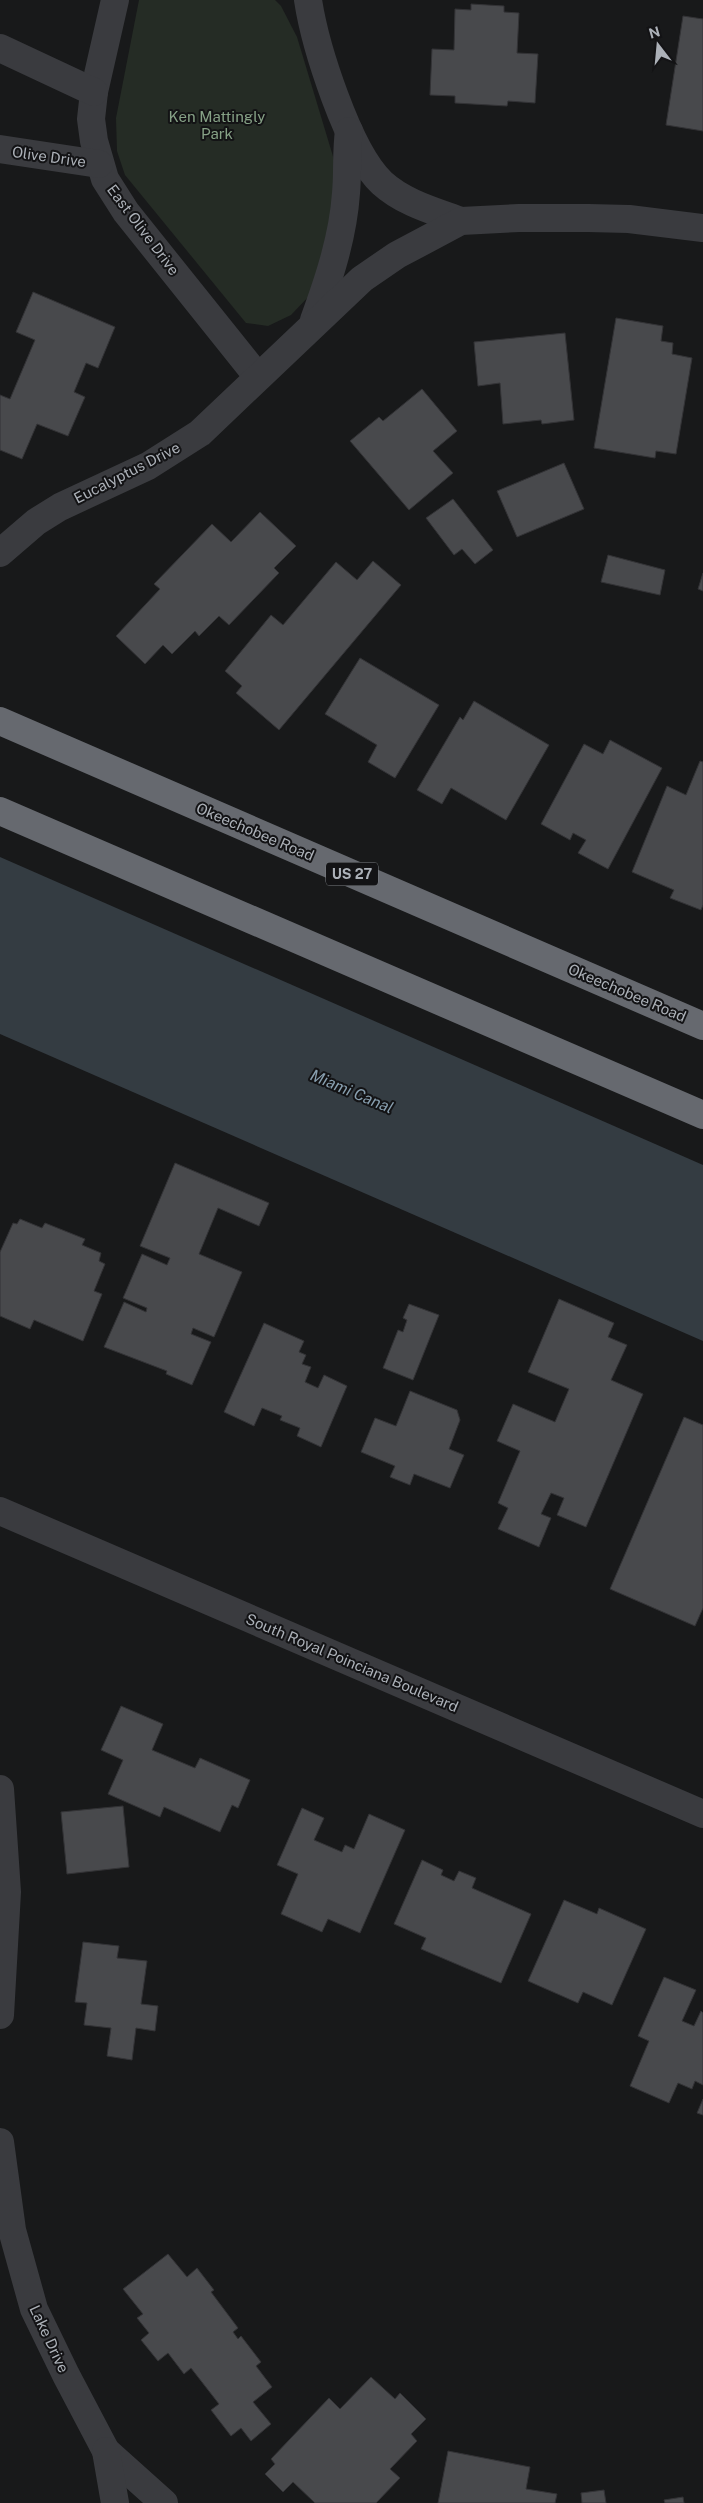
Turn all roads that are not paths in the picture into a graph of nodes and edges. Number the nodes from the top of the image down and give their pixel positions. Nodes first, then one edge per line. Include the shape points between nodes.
1 (115, 0) edge
2 (308, 0) edge
3 (0, 48) edge
4 (94, 92) junction
5 (349, 130) junction
6 (0, 150) edge
7 (99, 164) junction
8 (461, 222) junction
9 (703, 228) edge
10 (313, 324) junction
11 (258, 377) junction
12 (0, 553) edge
13 (0, 721) edge
14 (0, 811) edge
15 (703, 1026) edge
16 (703, 1116) edge
17 (0, 1511) edge
18 (0, 1789) edge
19 (703, 1814) edge
20 (0, 2015) edge
21 (0, 2142) edge
22 (106, 2451) junction
23 (115, 2503) edge
24 (164, 2503) edge

1 - 4 street, East Olive Drive
2 - 5 street, Eucalyptus Drive via 327,71
3 - 4 street
4 - 7 street, East Olive Drive via 91,119
5 - 8 street, Eucalyptus Drive via 366,163 382,183 410,202
5 - 10 street, Eucalyptus Drive via 339,241
6 - 7 street, Olive Drive
7 - 11 street, East Olive Drive via 113,194 126,212
8 - 9 street via 519,218 629,219
8 - 10 street, Eucalyptus Drive via 380,265
10 - 11 street, Eucalyptus Drive
11 - 12 street, Eucalyptus Drive via 226,410 173,452 60,507
13 - 15 highway, Okeechobee Road / US 27
14 - 16 highway
17 - 19 street, South Royal Poinciana Boulevard
18 - 20 street via 7,1892
21 - 22 street, Lake Drive via 12,2230 34,2308
22 - 23 street
22 - 24 street, Lake Drive

